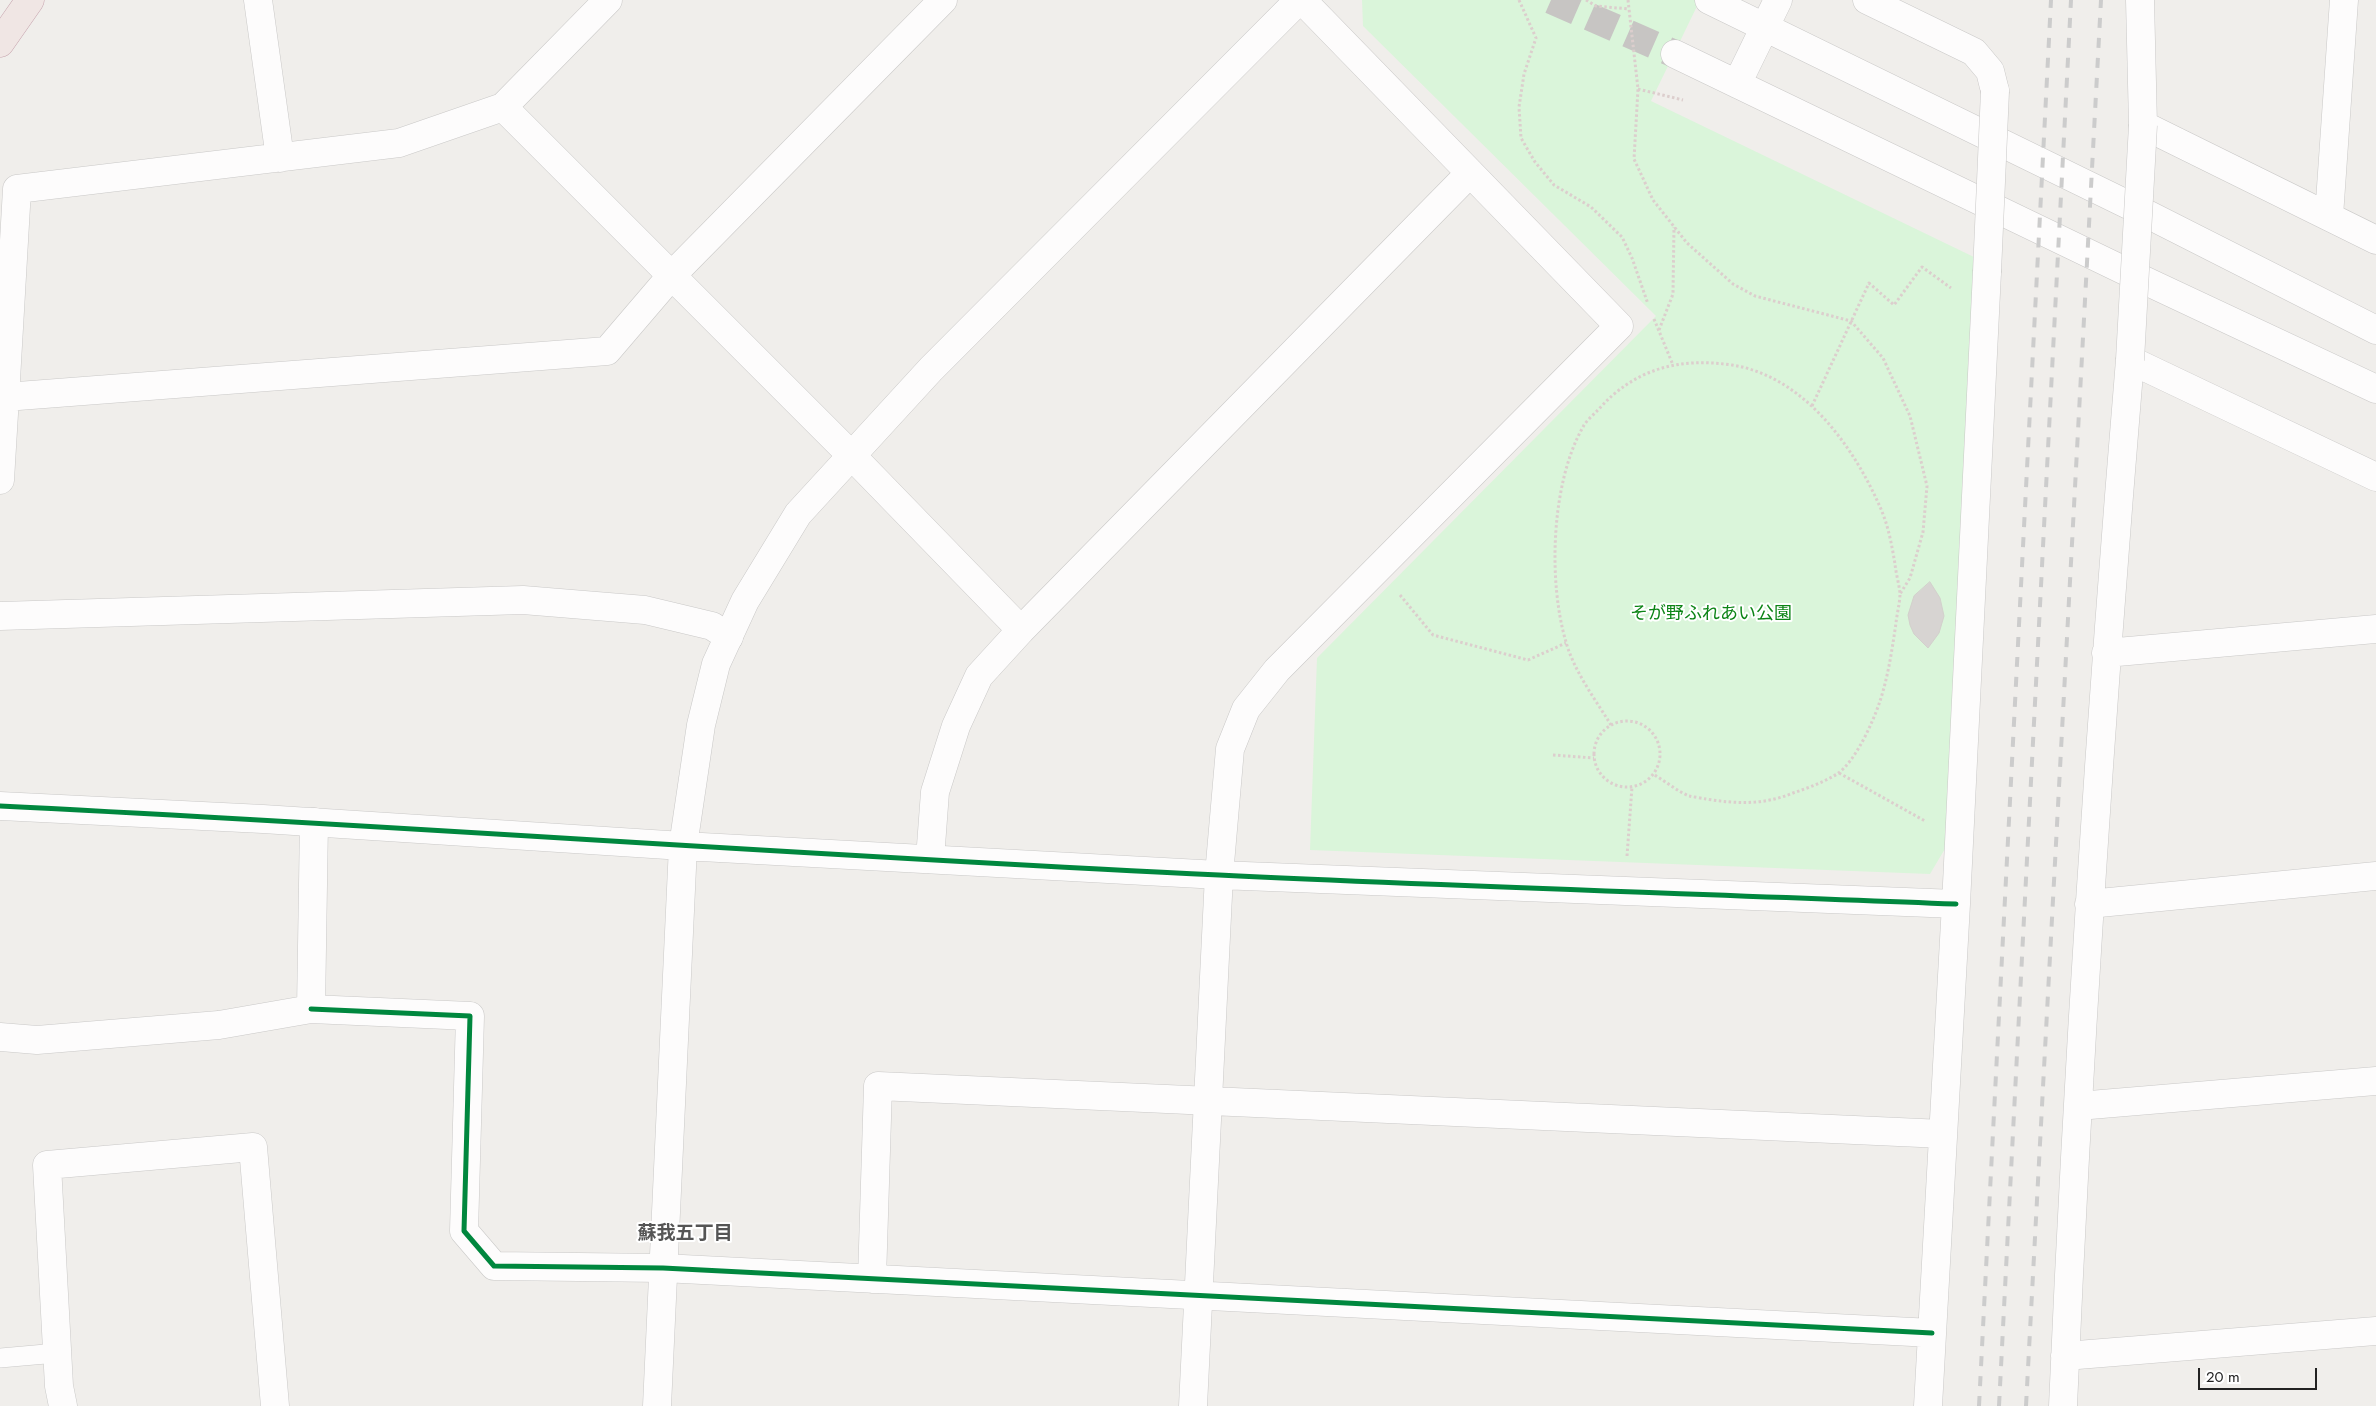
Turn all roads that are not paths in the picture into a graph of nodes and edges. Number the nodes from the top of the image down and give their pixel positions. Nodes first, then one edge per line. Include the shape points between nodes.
1 (30, 0) edge
2 (258, 0) edge
3 (608, 0) edge
4 (943, 0) edge
5 (1301, 0) edge
6 (1709, 0) edge
7 (1778, 0) edge
8 (1867, 0) edge
9 (2140, 0) edge
10 (2344, 0) edge
11 (1765, 27) junction
12 (0, 43) edge
13 (1675, 54) tunnel mouth
14 (1737, 84) junction
15 (503, 107) junction
16 (2143, 125) junction
17 (280, 158) junction
18 (1470, 173) junction
19 (8, 190) edge
20 (2329, 216) junction
21 (2376, 240) edge
22 (672, 276) junction
23 (2376, 330) edge
24 (2130, 360) junction
25 (2376, 389) edge
26 (5, 397) junction
27 (852, 456) junction
28 (2376, 477) edge
29 (0, 480) edge
30 (0, 616) edge
31 (2376, 629) edge
32 (1022, 630) junction
33 (729, 636) junction
34 (2106, 653) junction
35 (0, 806) edge
36 (314, 822) junction
37 (683, 846) junction
38 (930, 859) junction
39 (1219, 876) junction
40 (2376, 876) edge
41 (1956, 904) junction
42 (2090, 904) junction
43 (311, 1009) junction
44 (0, 1038) edge
45 (2376, 1081) edge
46 (1208, 1101) junction
47 (2078, 1106) junction
48 (1943, 1134) junction
49 (663, 1268) junction
50 (872, 1279) junction
51 (1199, 1296) junction
52 (2376, 1331) edge
53 (1932, 1332) junction
54 (57, 1353) junction
55 (2065, 1356) junction
56 (0, 1358) edge
57 (63, 1406) edge
58 (276, 1406) edge
59 (657, 1406) edge
60 (1192, 1406) edge
61 (1928, 1406) edge
62 (2063, 1406) edge

1 - 12 highway
2 - 17 street
3 - 15 street
4 - 22 street
5 - 18 street
5 - 27 street via 931,369
6 - 11 street
7 - 11 street
8 - 41 street, bridge via 1974,52 1990,71 1995,91
9 - 16 street
10 - 20 street
11 - 14 street
11 - 23 street
13 - 14 street
14 - 25 street
15 - 17 street via 399,143
15 - 22 street
16 - 20 street
16 - 24 street, bridge
17 - 19 street
18 - 32 street
18 - 39 street via 1619,326 1277,670 1246,709 1230,749
19 - 26 street
20 - 21 street
22 - 26 street via 607,351
22 - 27 street
24 - 28 street
24 - 34 street
26 - 29 street
27 - 32 street
27 - 33 street via 798,514 745,601
30 - 33 street via 523,600 645,610 712,626
31 - 34 street
32 - 38 street via 980,676 956,726 936,792
33 - 37 street via 716,664 701,725
34 - 42 street
35 - 36 street
36 - 37 street
36 - 43 street
37 - 38 street
37 - 49 street
38 - 39 street
39 - 41 street
39 - 46 street
40 - 42 street
41 - 48 street
42 - 47 street
43 - 44 street via 219,1025 37,1040
43 - 49 street via 470,1016 464,1231 494,1266
45 - 47 street
46 - 48 street
46 - 50 street via 878,1086
46 - 51 street
47 - 55 street
48 - 53 street
49 - 50 street
49 - 59 street
50 - 51 street
51 - 53 street
51 - 60 street
52 - 55 street
53 - 61 street
54 - 56 lane
54 - 57 street
54 - 58 street via 47,1165 253,1147
55 - 62 street

